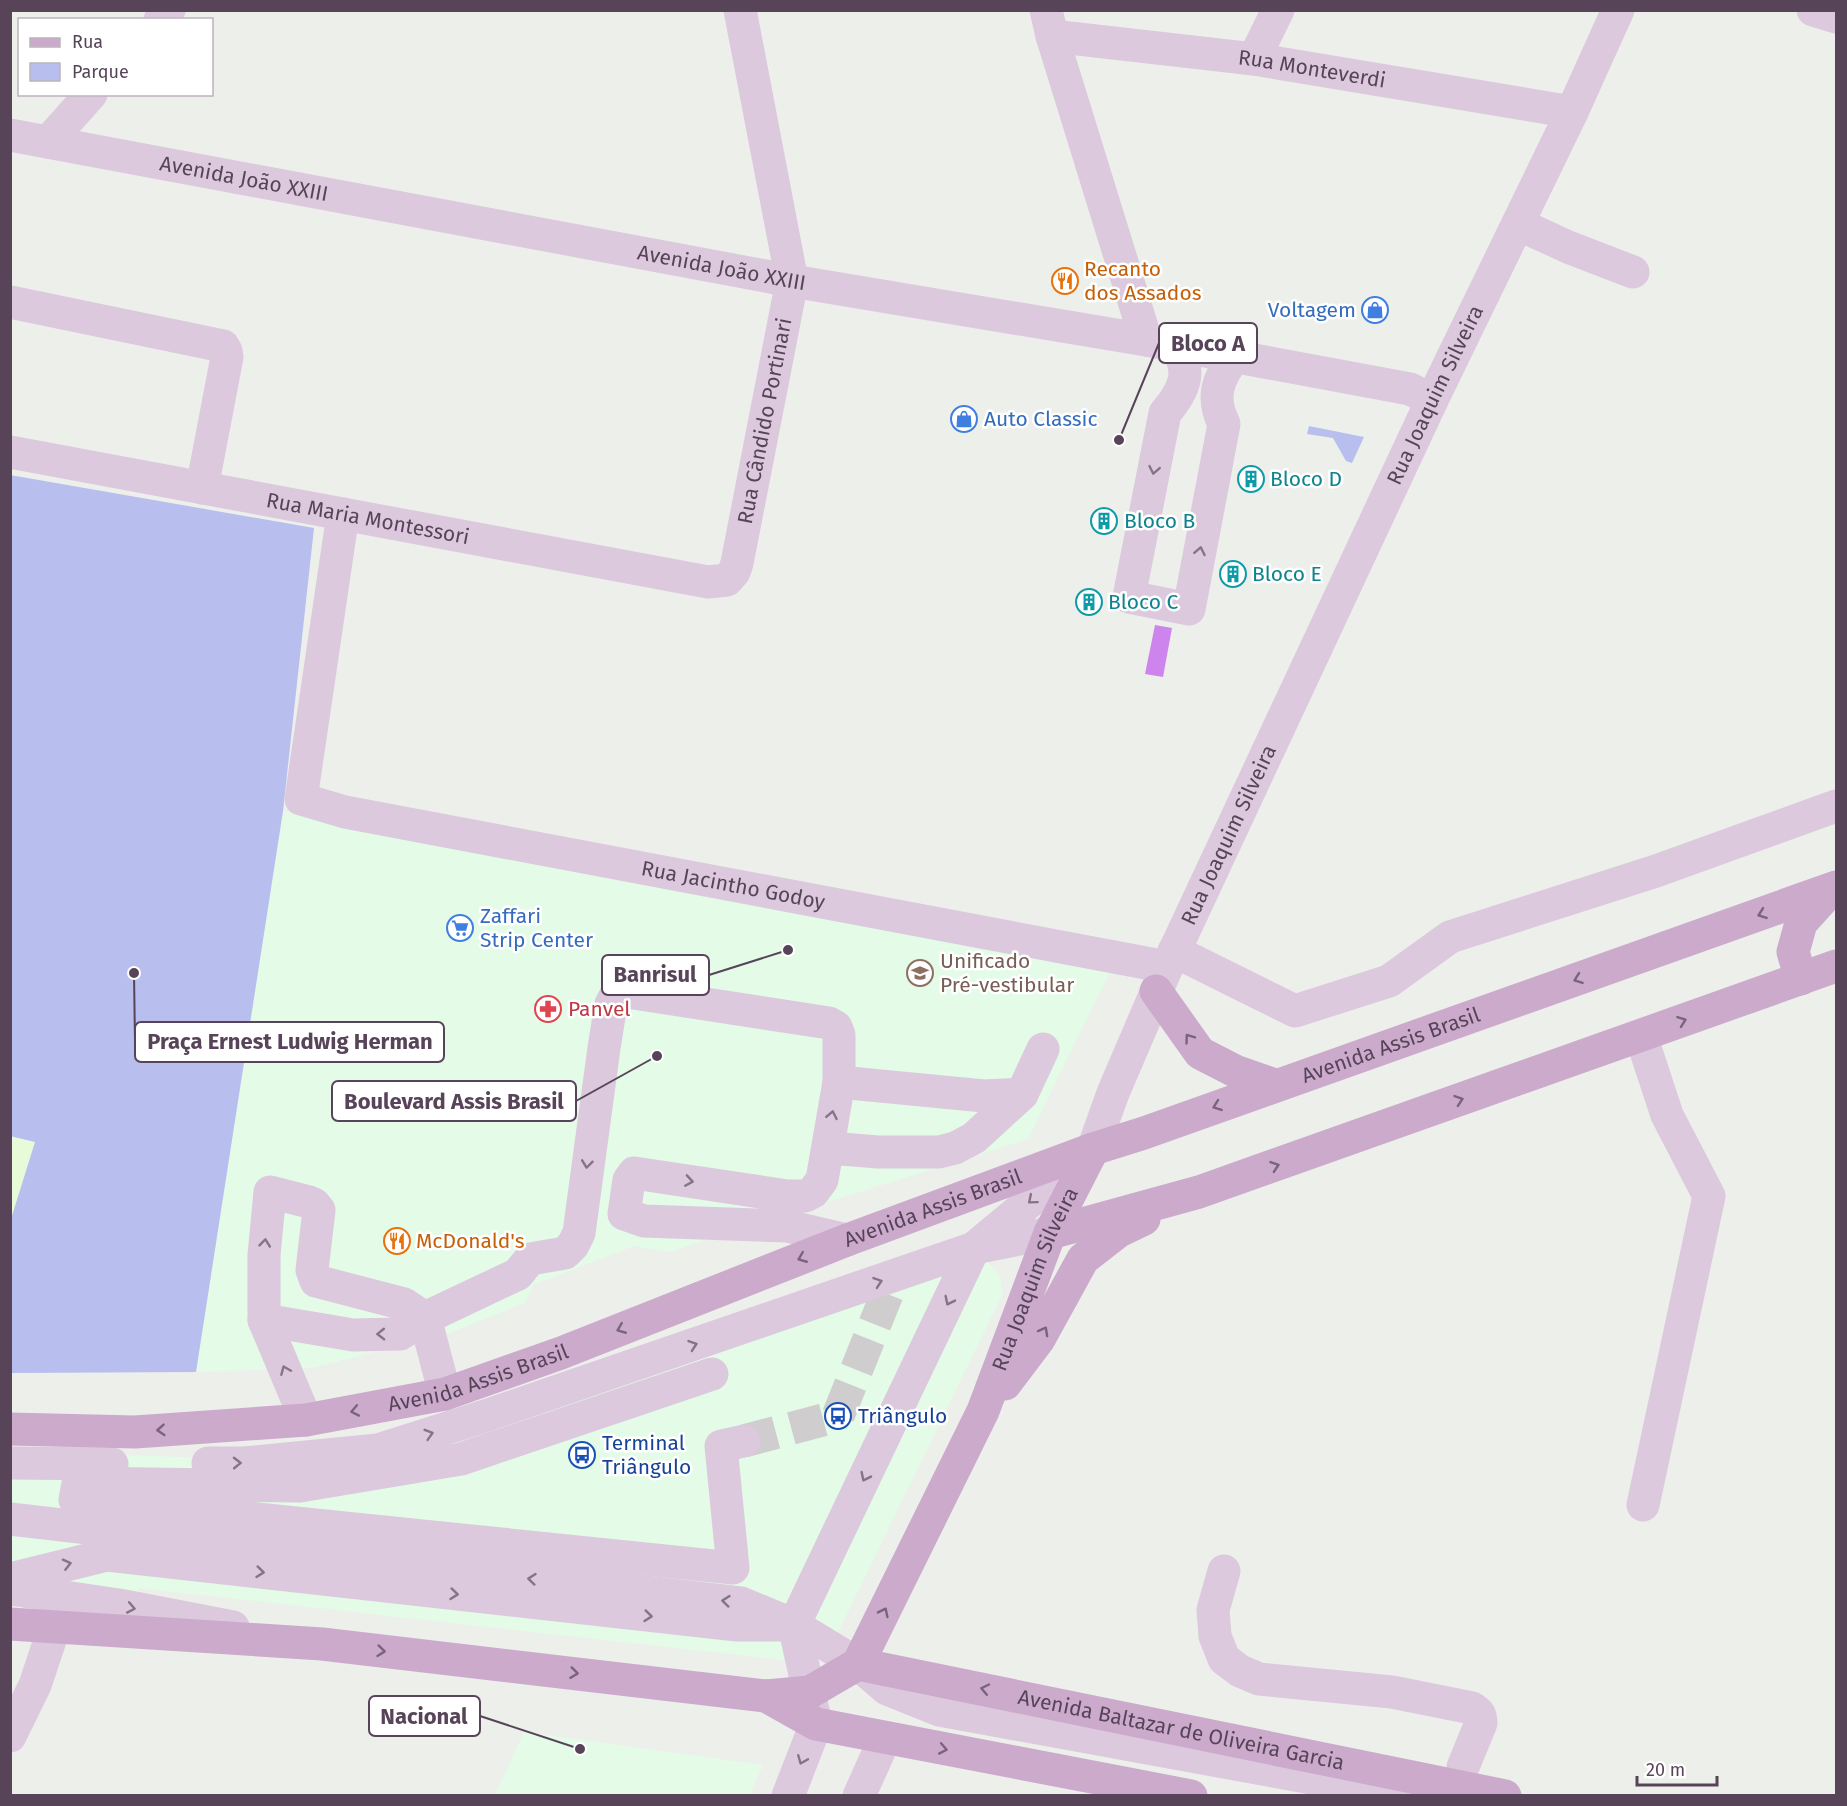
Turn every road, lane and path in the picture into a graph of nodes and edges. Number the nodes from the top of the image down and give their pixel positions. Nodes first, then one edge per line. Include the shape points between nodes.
1 (740, 10) edge
2 (1278, 10) edge
3 (1618, 10) edge
4 (1813, 10) edge
5 (1836, 17) edge
6 (1049, 23) edge
7 (1254, 59) junction
8 (89, 96) edge
9 (1572, 112) junction
10 (10, 135) edge
11 (48, 142) junction
12 (1518, 224) junction
13 (1633, 272) dead end
14 (792, 281) junction
15 (10, 302) edge
16 (1196, 357) junction
17 (1432, 400) junction
18 (10, 452) edge
19 (202, 488) junction
20 (343, 514) junction
21 (727, 580) joint
22 (1836, 806) edge
23 (1834, 888) edge
24 (1836, 966) edge
25 (1166, 970) junction
26 (1801, 979) junction
27 (1641, 1036) junction
28 (1043, 1049) dead end
29 (839, 1082) junction
30 (1275, 1085) junction
31 (1022, 1094) junction
32 (829, 1148) junction
33 (1093, 1149) junction
34 (1199, 1192) junction
35 (1050, 1233) junction
36 (847, 1240) junction
37 (974, 1248) junction
38 (425, 1318) junction
39 (264, 1320) junction
40 (712, 1374) dead end
41 (445, 1394) junction
42 (984, 1411) junction
43 (306, 1420) junction
44 (10, 1429) edge
45 (744, 1441) tunnel mouth
46 (10, 1463) edge
47 (1643, 1505) dead end
48 (10, 1519) edge
49 (1224, 1571) dead end
50 (10, 1578) edge
51 (10, 1589) edge
52 (10, 1624) edge
53 (794, 1625) junction
54 (54, 1628) junction
55 (322, 1644) junction
56 (858, 1664) junction
57 (810, 1692) junction
58 (766, 1696) junction
59 (816, 1724) junction
60 (10, 1736) edge
61 (885, 1738) junction
62 (1458, 1786) edge
63 (788, 1796) edge
64 (859, 1796) edge
65 (1191, 1796) edge
66 (1410, 1796) edge
67 (1505, 1796) edge

1 - 14 street, Rua Cândido Portinari
2 - 7 street
3 - 9 street, Rua Joaquim Silveira
4 - 5 street
6 - 7 street, Rua Monteverdi
6 - 16 street
7 - 9 street, Rua Monteverdi
8 - 11 street
9 - 12 street, Rua Joaquim Silveira
10 - 11 street, Avenida João XXIII
11 - 14 street, Avenida João XXIII
12 - 13 street
12 - 17 street, Rua Joaquim Silveira
14 - 16 street, Avenida João XXIII
14 - 21 street, Rua Cândido Portinari via 736,563
15 - 19 street via 223,346 227,357
16 -> 16 street via 1175,402 1165,413 1129,597 1189,609 1224,424
16 - 17 street, Avenida João XXIII via 1410,389
17 - 25 street, Rua Joaquim Silveira
18 - 19 street, Rua Maria Montessori
19 - 20 street, Rua Maria Montessori
20 - 21 street, Rua Maria Montessori via 708,582
20 - 25 street, Rua Jacintho Godoy via 301,799 345,812
22 - 25 street, Rua Jacintho Godoy via 1656,871 1450,937 1389,981 1295,1011
23 - 26 main road via 1801,923 1793,952
23 -> 30 main road, Avenida Assis Brasil
24 - 26 main road
30 -> 25 main road via 1200,1053
25 - 33 street, Rua Joaquim Silveira
27 -> 26 main road
34 -> 27 main road
27 - 47 street via 1667,1115 1709,1197
28 - 31 street
29 - 31 street via 984,1096
32 -> 29 street
29 -> 38 street via 839,1035 833,1024 617,993 611,1004 579,1233 573,1245 565,1252 530,1259 518,1274
30 -> 33 main road, Avenida Assis Brasil
31 - 32 street via 974,1138 955,1148 939,1152 878,1152
36 -> 32 street via 787,1226 644,1221 623,1213 634,1173 805,1196 822,1180
33 - 35 main road, Rua Joaquim Silveira
33 - 36 main road, Avenida Assis Brasil
33 -> 37 street
34 - 35 main road
42 -> 34 main road via 1039,1339 1083,1259 1119,1231
35 - 37 street
35 - 42 main road, Rua Joaquim Silveira
36 -> 41 main road, Avenida Assis Brasil via 561,1353
46 -> 37 street via 244,1463 378,1450
37 -> 53 street
38 -> 39 street via 400,1334 353,1335
39 -> 38 street via 264,1255 270,1192 318,1207 312,1270 316,1281 404,1304
38 - 41 street
43 -> 39 street
40 - 45 street via 461,1459 300,1486 78,1484 75,1500 733,1568 721,1446
41 -> 43 main road, Avenida Assis Brasil
56 -> 42 main road, Rua Joaquim Silveira
43 -> 44 main road, Avenida Assis Brasil via 135,1432
53 -> 48 street via 741,1603
49 - 62 street via 1213,1610 1215,1636 1224,1659 1240,1671 1259,1679 1392,1692 1478,1711 1481,1723
50 -> 53 street via 107,1555 737,1625
51 -> 55 street
52 - 54 main road
53 - 56 street
53 - 57 street
54 - 55 main road
54 - 60 street via 35,1685
55 -> 58 main road
56 - 57 main road
62 -> 56 main road, Avenida Baltazar de Oliveira Garcia
56 - 66 street via 887,1689 939,1710
57 - 58 main road
57 - 59 street
58 - 59 main road
59 - 61 main road
59 -> 63 street
61 - 64 street
61 -> 65 main road
62 - 67 main road, Avenida Baltazar de Oliveira Garcia

